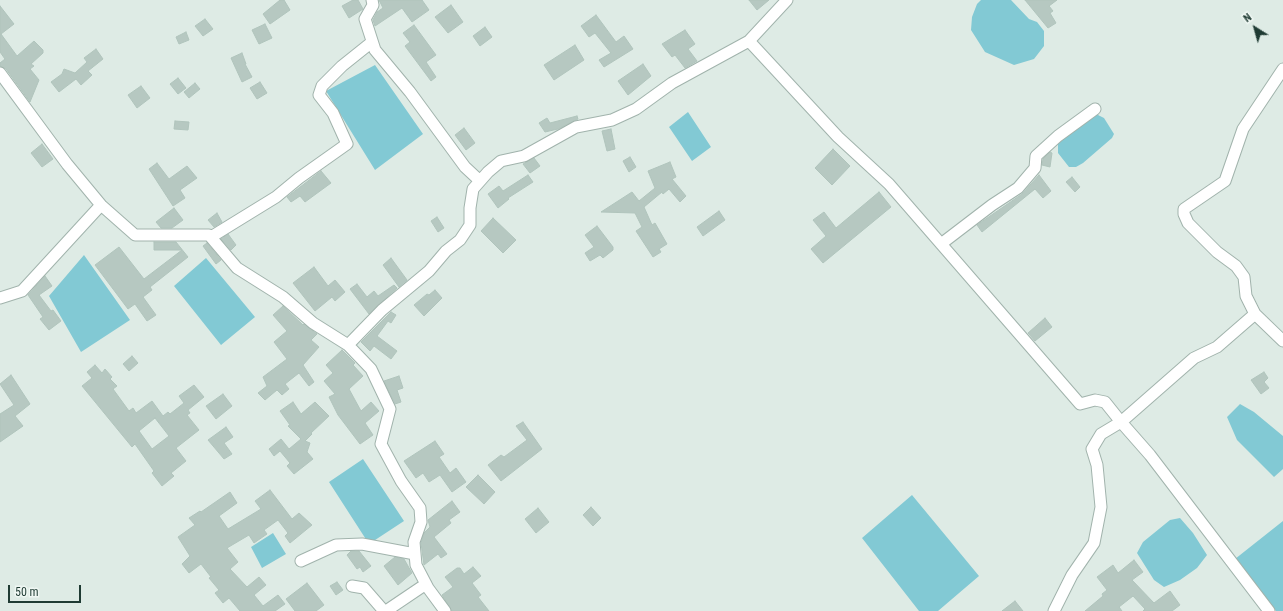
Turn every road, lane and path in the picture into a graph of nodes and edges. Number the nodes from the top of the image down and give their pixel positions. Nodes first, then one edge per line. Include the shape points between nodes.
1 (372, 0) edge
2 (787, 0) edge
3 (749, 41) junction
4 (372, 42) junction
5 (1283, 69) edge
6 (0, 73) edge
7 (1095, 109) dead end
8 (480, 181) junction
9 (101, 205) junction
10 (211, 237) junction
11 (941, 244) junction
12 (0, 298) edge
13 (1256, 314) junction
14 (1283, 341) edge
15 (348, 345) junction
16 (1121, 422) junction
17 (415, 554) junction
18 (301, 561) dead end
19 (426, 584) junction
20 (352, 586) dead end
21 (385, 611) edge
22 (445, 611) edge
23 (1054, 611) edge
24 (1269, 611) edge

1 - 4 street via 373,5 365,19
2 - 3 street
3 - 8 street via 672,83 636,109 612,120 576,127 524,156 501,162
3 - 11 street via 838,137 888,184
4 - 8 street via 375,50
4 - 10 street via 322,86 319,95 333,113 347,144 276,197
5 - 13 street via 1243,129 1225,181 1184,209 1188,223 1217,252 1236,266 1244,277 1246,296
6 - 9 street via 67,164
7 - 11 street via 1036,156 1035,168 1018,188
8 - 15 street via 473,189 470,226 460,240 446,251 430,271 382,310
9 - 10 street via 135,235
9 - 12 street via 22,291
10 - 15 street via 237,268 283,297 313,323
11 - 16 street via 1080,404 1095,400 1104,402
13 - 14 street
13 - 16 street via 1218,347 1194,358
15 - 17 street via 371,369 390,409 381,444 401,481 420,508 421,522 414,542
16 - 23 street via 1101,434 1092,449 1097,465 1101,507 1094,543 1072,575
16 - 24 street via 1150,455
17 - 18 street via 362,544 336,545
17 - 19 street via 416,565
19 - 21 street
19 - 22 street
20 - 21 street via 364,588

